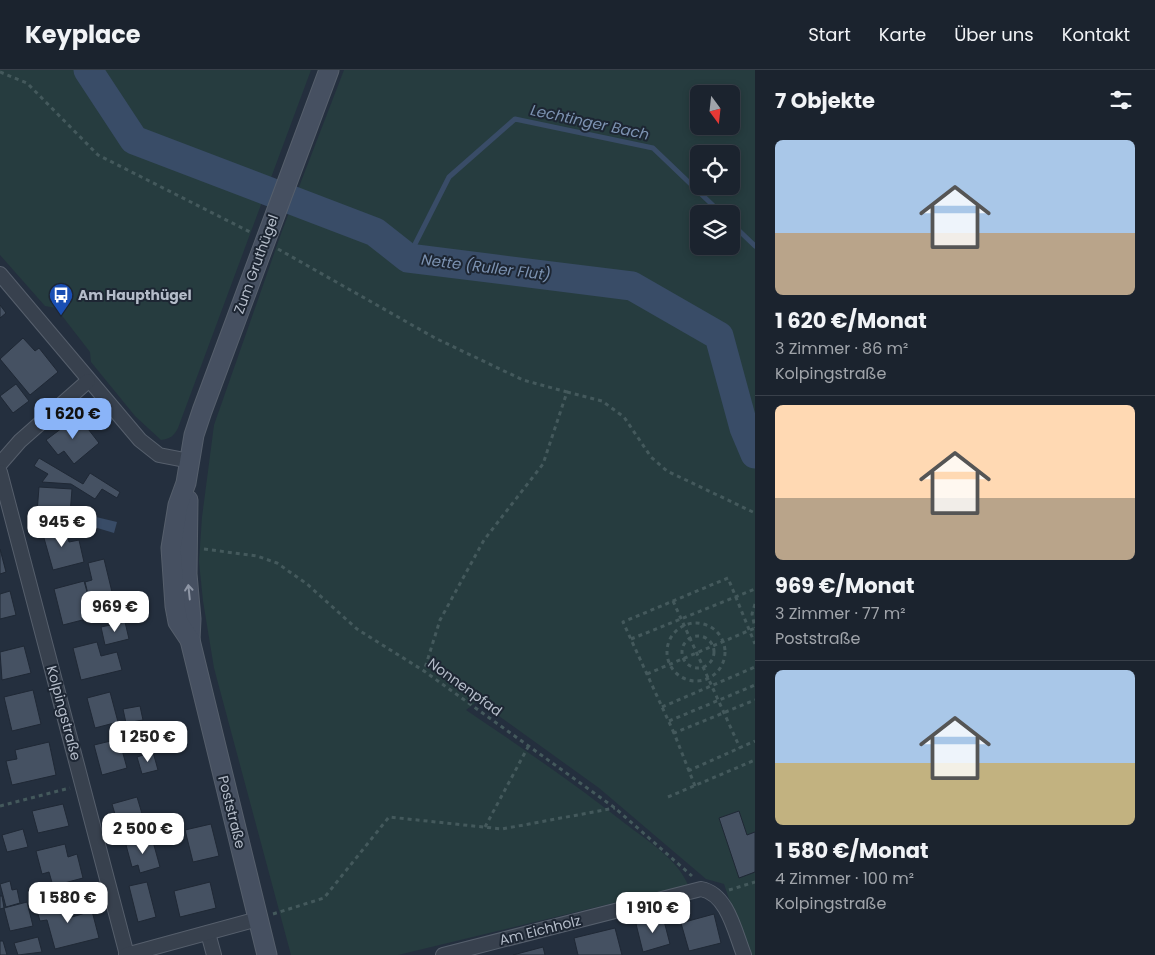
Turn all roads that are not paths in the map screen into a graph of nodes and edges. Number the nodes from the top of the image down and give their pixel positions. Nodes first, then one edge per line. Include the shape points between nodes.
1 (329, 70) edge
2 (0, 274) edge
3 (88, 381) junction
4 (190, 461) junction
5 (0, 464) edge
6 (0, 472) edge
7 (258, 919) junction
8 (208, 933) junction
9 (126, 955) edge
10 (214, 955) edge
11 (267, 955) edge
12 (442, 955) edge
13 (744, 955) edge

1 - 4 street, Zum Gruthügel via 202,411
2 - 3 street
3 - 4 street via 150,449 158,455
3 - 5 street via 20,441
4 - 7 street, Poststraße via 171,548 174,606 178,622 190,640
6 - 9 street, Kolpingstraße
7 - 8 street
7 - 11 street, Poststraße
8 - 9 street
8 - 10 street
12 - 13 street, Am Eichholz via 701,888 718,896

